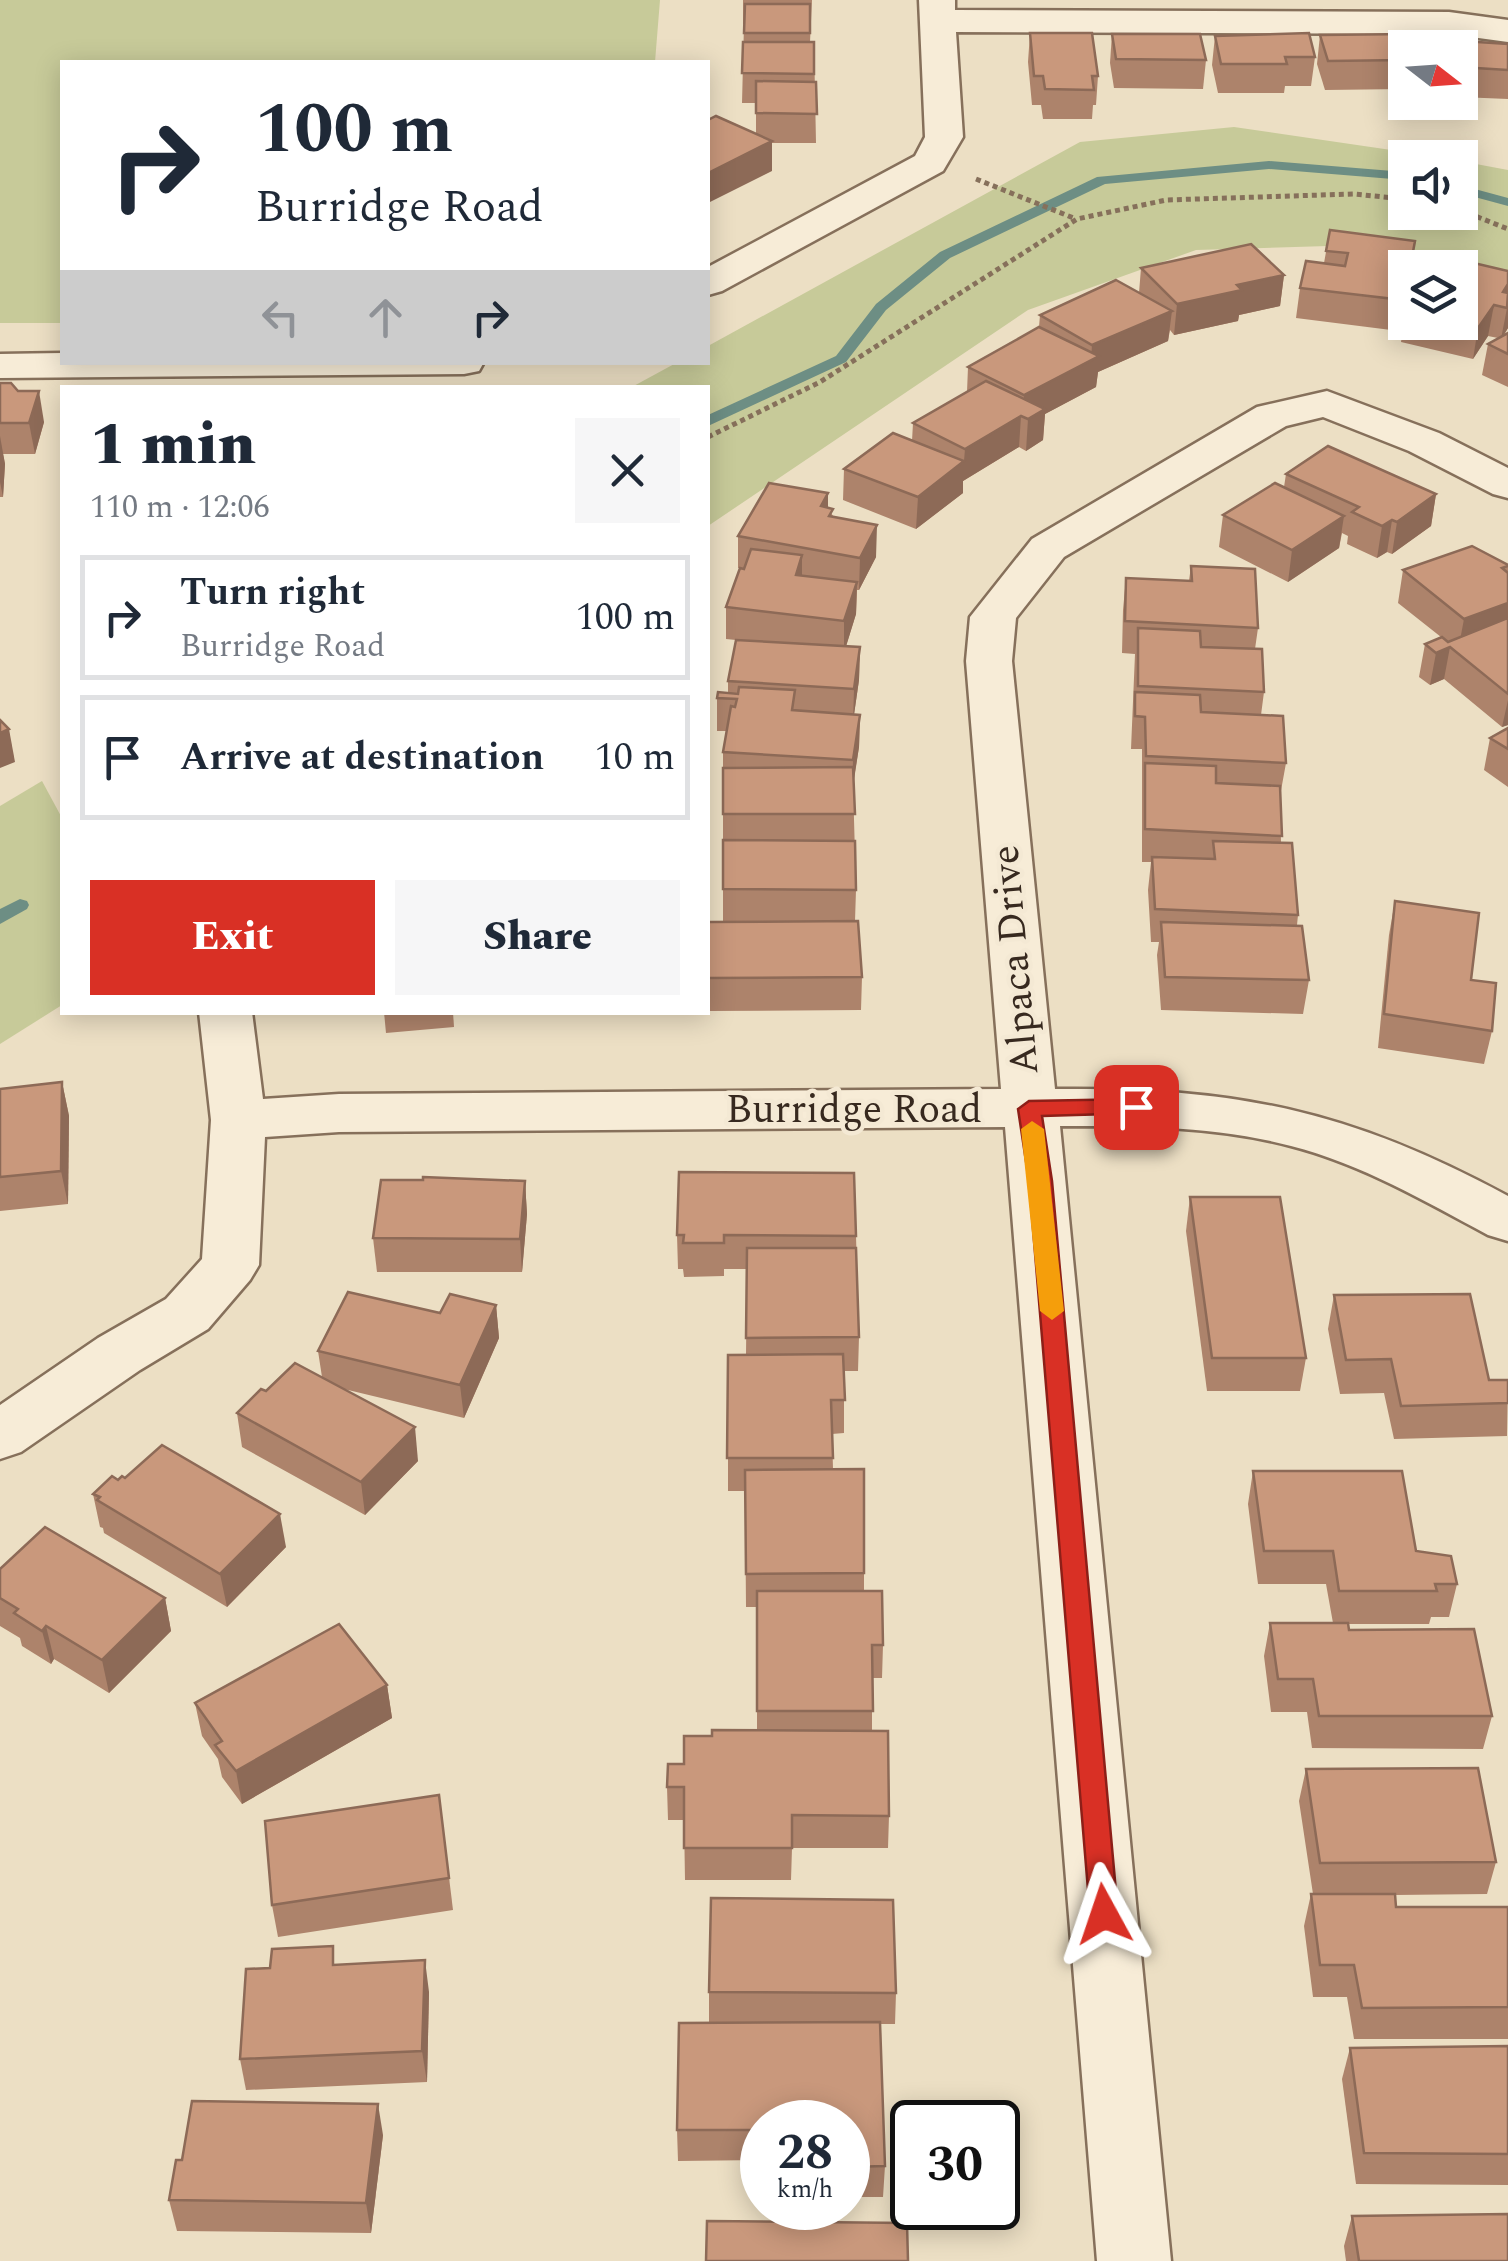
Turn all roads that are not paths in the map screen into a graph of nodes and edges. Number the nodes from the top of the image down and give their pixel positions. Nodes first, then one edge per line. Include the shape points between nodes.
1 (939, 10) edge
2 (1508, 31) edge
3 (710, 282) edge
4 (404, 365) edge
5 (0, 366) edge
6 (182, 376) edge
7 (1508, 485) edge
8 (225, 1015) edge
9 (1029, 1109) junction
10 (238, 1120) junction
11 (1508, 1220) edge
12 (0, 1436) edge
13 (1134, 2261) edge

1 - 2 street via 1449,23
1 - 3 street via 944,137 930,163
4 - 6 street
5 - 6 street
7 - 9 street, Alpaca Drive via 1327,404 1272,416 1048,548 993,617 989,661
8 - 10 street
9 - 10 street, Burridge Road via 339,1113
9 - 11 street, Burridge Road via 1136,1107 1263,1120 1344,1141
9 - 13 street, Alpaca Drive
10 - 12 street via 230,1264 187,1314

